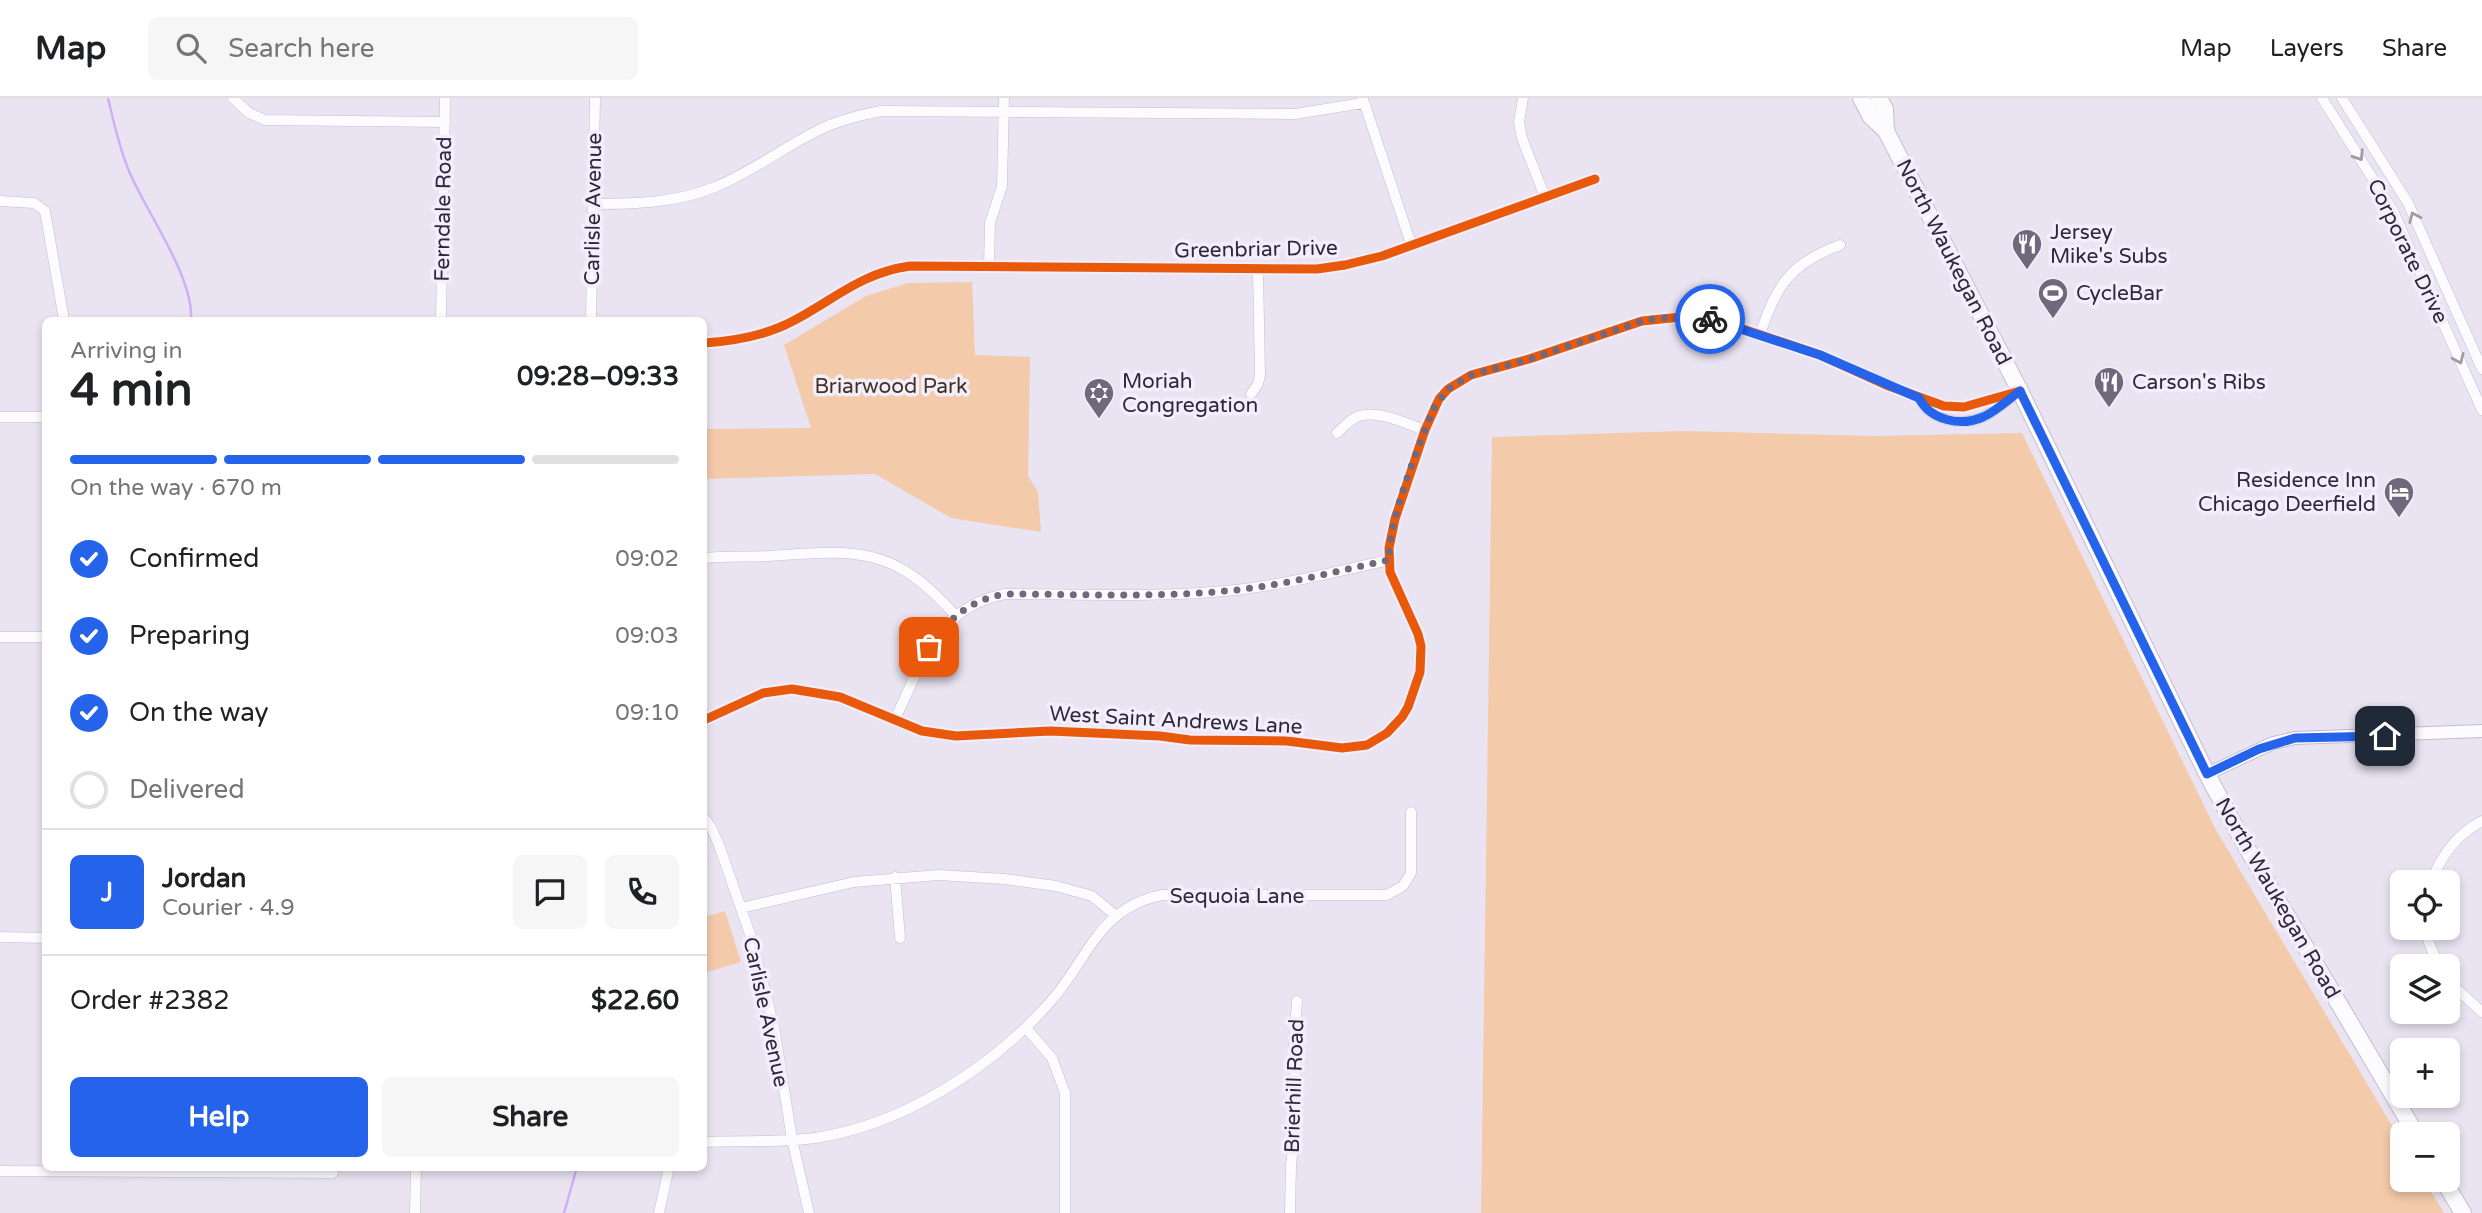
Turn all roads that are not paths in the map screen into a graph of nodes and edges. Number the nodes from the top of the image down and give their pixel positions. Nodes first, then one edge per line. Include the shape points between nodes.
1 (233, 98) edge
2 (445, 98) edge
3 (595, 98) edge
4 (1004, 98) edge
5 (1523, 98) edge
6 (1861, 98) edge
7 (1879, 98) edge
8 (2322, 98) edge
9 (2342, 98) edge
10 (1363, 101) edge
11 (1004, 111) junction
12 (445, 122) junction
13 (1886, 131) junction
14 (1595, 179) dead end
15 (1545, 197) junction
16 (0, 201) edge
17 (593, 204) junction
18 (1411, 244) junction
19 (1840, 245) dead end
20 (989, 267) junction
21 (1258, 270) junction
22 (63, 317) edge
23 (442, 317) edge
24 (591, 317) edge
25 (1760, 334) junction
26 (707, 343) edge
27 (2482, 369) edge
28 (2020, 391) junction
29 (1251, 394) dead end
30 (2482, 410) edge
31 (0, 417) edge
32 (42, 417) edge
33 (1425, 430) junction
34 (1337, 433) dead end
35 (707, 558) edge
36 (1389, 560) junction
37 (955, 615) junction
38 (0, 637) edge
39 (42, 637) edge
40 (707, 719) edge
41 (895, 719) junction
42 (2482, 731) edge
43 (2207, 774) junction
44 (1411, 812) dead end
45 (707, 821) edge
46 (2482, 821) edge
47 (2438, 870) edge
48 (895, 877) junction
49 (741, 908) junction
50 (1115, 915) junction
51 (0, 937) edge
52 (42, 938) edge
53 (900, 938) dead end
54 (2460, 992) edge
55 (1297, 1001) dead end
56 (2482, 1012) edge
57 (1026, 1027) junction
58 (2409, 1122) edge
59 (792, 1139) junction
60 (707, 1142) edge
61 (0, 1171) edge
62 (42, 1171) edge
63 (259, 1171) edge
64 (416, 1171) edge
65 (668, 1171) edge
66 (333, 1173) dead end
67 (2450, 1192) edge
68 (415, 1213) edge
69 (659, 1213) edge
70 (808, 1213) edge
71 (1065, 1213) edge
72 (1290, 1213) edge
73 (2463, 1213) edge

1 - 12 street via 265,120
2 - 12 street, Ferndale Road
3 - 17 street, Carlisle Avenue
4 - 11 street
5 - 15 street via 1522,138
6 - 13 main road, North Waukegan Road via 1871,117
7 - 13 main road, North Waukegan Road
8 -> 30 street, Corporate Drive via 2393,211
27 -> 9 street, Corporate Drive via 2408,203
10 - 11 street via 1295,114
10 - 18 street
11 - 17 street via 881,111 818,130 712,188 651,203
11 - 20 street via 1002,186 990,223
12 - 23 street, Ferndale Road
13 - 28 main road, North Waukegan Road
14 - 15 street, Greenbriar Drive
15 - 18 street, Greenbriar Drive
16 - 22 street via 29,202 45,211
17 - 24 street, Carlisle Avenue
18 - 21 street, Greenbriar Drive via 1345,265
19 - 25 street via 1795,268 1776,292
20 - 21 street, Greenbriar Drive
20 - 26 street, Greenbriar Drive via 890,269 864,278 765,333
21 - 29 street via 1259,375
25 - 28 street via 1919,398 1925,410 1938,418 1983,417
25 - 33 street via 1705,318 1642,321 1471,375 1439,399
28 - 43 main road, North Waukegan Road
31 - 32 street
33 - 34 street via 1387,417 1361,415
33 - 36 street via 1393,527
35 - 37 street via 856,553 890,562 914,576
36 - 37 street via 1235,590 1158,595 1005,594 977,601
36 - 41 street, West Saint Andrews Lane via 1422,646 1420,672 1396,725 1367,745 1342,748 1097,732 947,735 922,731
37 - 41 street via 929,647
38 - 39 street
40 - 41 street, West Saint Andrews Lane via 763,693 792,689 839,697
42 - 43 street via 2295,738
43 - 58 main road, North Waukegan Road
44 - 50 street, Sequoia Lane via 1409,879 1381,897 1162,895
45 - 49 street, Carlisle Avenue
46 - 47 street via 2451,846
48 - 49 street
48 - 50 street via 973,877 1056,886 1092,896
48 - 53 street
49 - 59 street, Carlisle Avenue via 774,1027
50 - 57 street, Sequoia Lane
51 - 52 street
54 - 56 street
55 - 72 street, Brierhill Road via 1298,1107
57 - 59 street, Sequoia Lane via 989,1059 919,1102 878,1121 833,1134
57 - 71 street via 1052,1058 1065,1093
59 - 60 street, Sequoia Lane
59 - 70 street, Carlisle Avenue
61 - 62 street
63 - 66 street
64 - 68 street
65 - 69 street
67 - 73 main road

